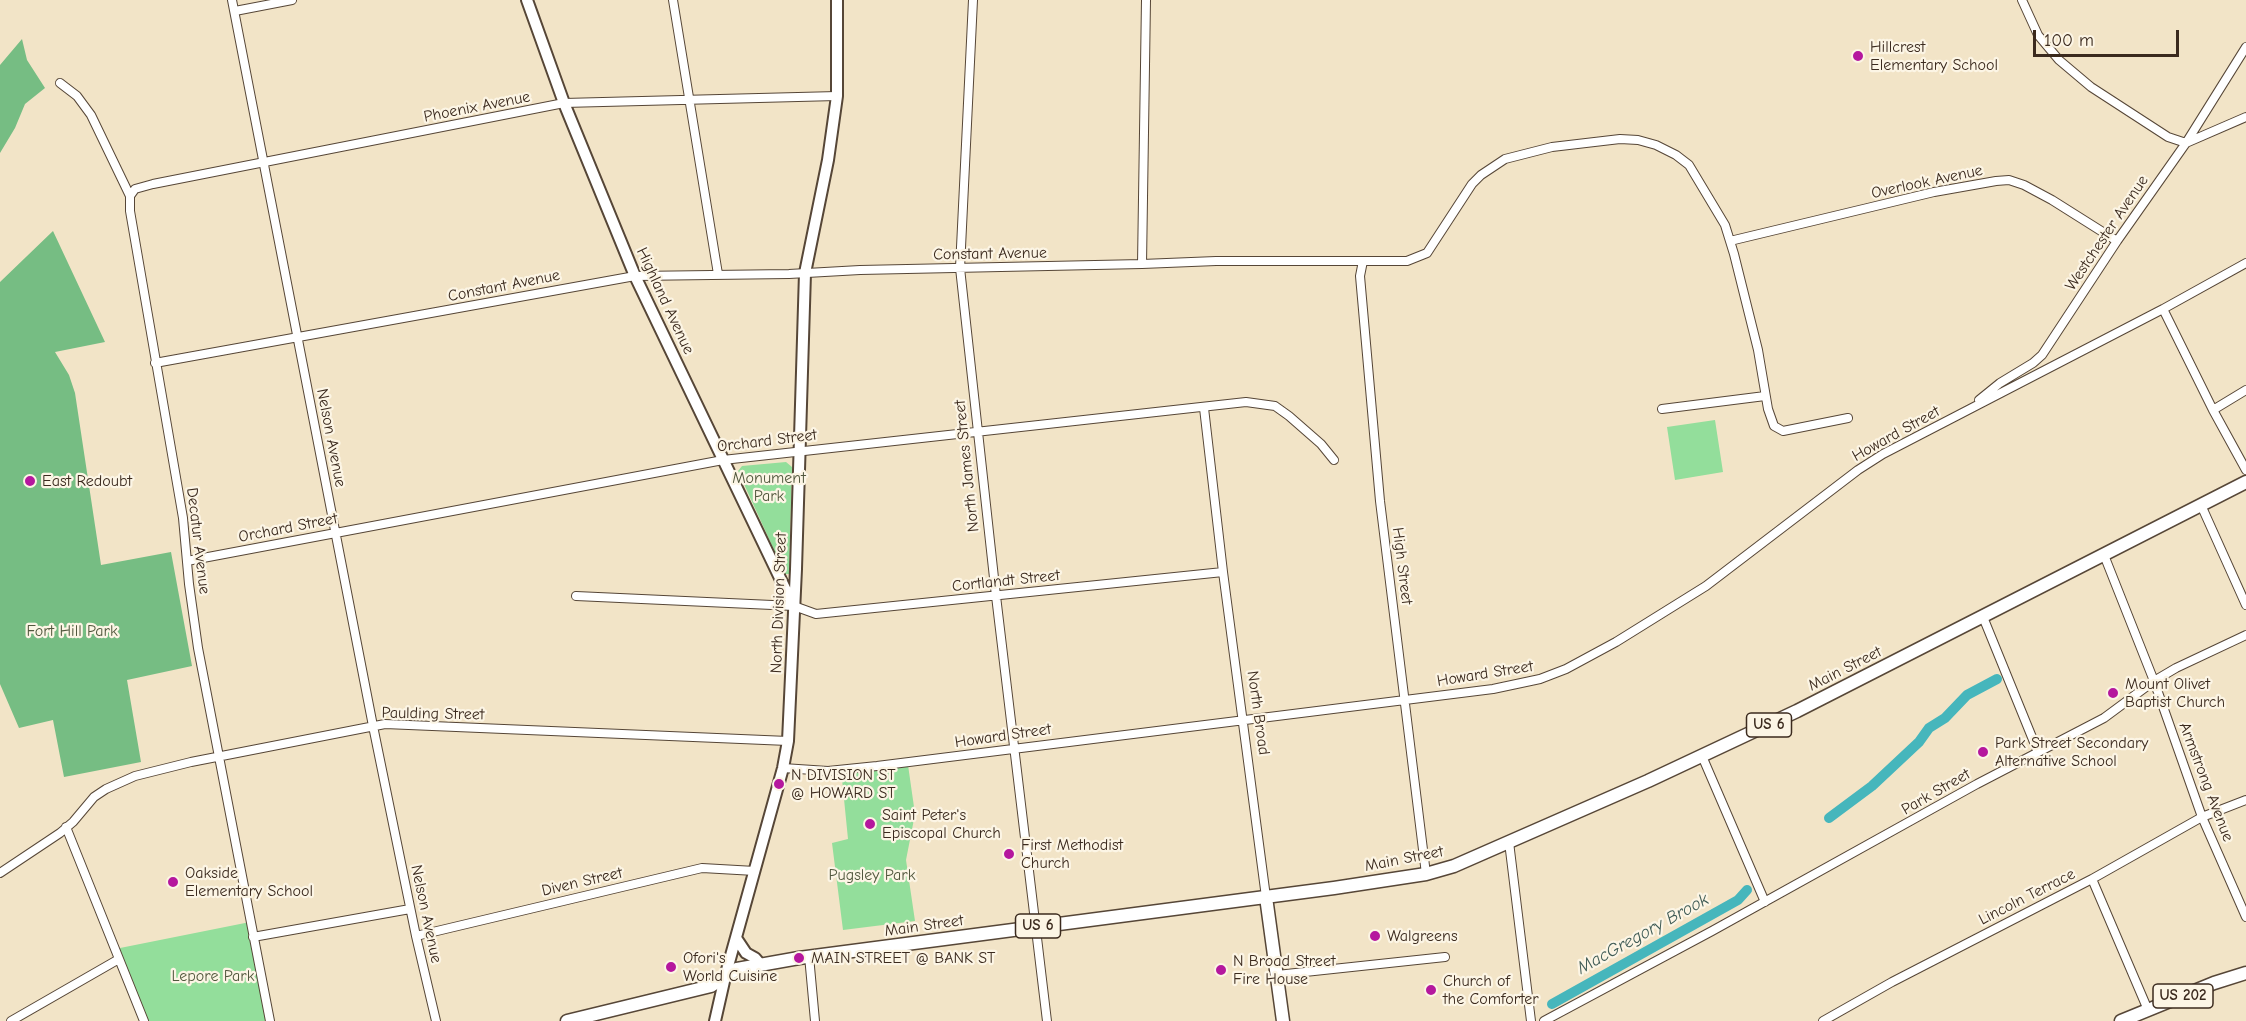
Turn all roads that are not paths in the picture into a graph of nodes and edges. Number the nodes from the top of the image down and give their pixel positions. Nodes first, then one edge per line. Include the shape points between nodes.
1 (232, 0) edge
2 (292, 0) edge
3 (527, 0) edge
4 (673, 0) edge
5 (837, 0) edge
6 (973, 0) edge
7 (1146, 0) edge
8 (2022, 0) edge
9 (235, 11) junction
10 (2246, 47) edge
11 (60, 83) dead end
12 (837, 96) junction
13 (690, 100) junction
14 (564, 103) junction
15 (2246, 117) edge
16 (2186, 143) junction
17 (265, 163) junction
18 (130, 196) junction
19 (2117, 241) junction
20 (1730, 242) junction
21 (1363, 261) junction
22 (2246, 263) edge
23 (1142, 264) junction
24 (960, 268) junction
25 (805, 273) junction
26 (718, 274) junction
27 (635, 276) junction
28 (2163, 309) junction
29 (298, 338) junction
30 (155, 363) junction
31 (2246, 390) edge
32 (1765, 396) junction
33 (1204, 408) junction
34 (1662, 409) dead end
35 (2213, 410) junction
36 (1966, 411) junction
37 (1848, 417) dead end
38 (977, 433) junction
39 (800, 450) junction
40 (723, 460) junction
41 (1334, 460) dead end
42 (2246, 470) edge
43 (2246, 482) edge
44 (2201, 505) junction
45 (336, 533) junction
46 (2104, 555) junction
47 (187, 561) junction
48 (1223, 572) junction
49 (576, 596) dead end
50 (996, 596) junction
51 (2246, 605) edge
52 (794, 606) junction
53 (1983, 617) junction
54 (2246, 635) edge
55 (2154, 681) junction
56 (1406, 699) junction
57 (1242, 720) junction
58 (373, 726) junction
59 (788, 741) junction
60 (1014, 748) junction
61 (2038, 752) junction
62 (1702, 756) junction
63 (219, 757) junction
64 (783, 768) junction
65 (2246, 800) edge
66 (2202, 817) junction
67 (66, 827) junction
68 (1509, 842) junction
69 (756, 872) junction
70 (0, 873) edge
71 (1426, 874) junction
72 (2092, 879) junction
73 (1266, 897) junction
74 (1765, 902) junction
75 (410, 909) junction
76 (2246, 917) edge
77 (1036, 927) junction
78 (416, 936) junction
79 (253, 937) junction
80 (736, 939) junction
81 (809, 956) junction
82 (1445, 957) dead end
83 (119, 959) junction
84 (761, 965) junction
85 (2246, 973) edge
86 (1277, 975) junction
87 (724, 977) junction
88 (2148, 1010) junction
89 (11, 1021) edge
90 (144, 1021) edge
91 (270, 1021) edge
92 (436, 1021) edge
93 (567, 1021) edge
94 (715, 1021) edge
95 (815, 1021) edge
96 (1047, 1021) edge
97 (1282, 1021) edge
98 (1531, 1021) edge
99 (1544, 1021) edge
100 (1823, 1021) edge
101 (2121, 1021) edge

1 - 9 street, Nelson Avenue
2 - 9 street
3 - 14 street, Highland Avenue
4 - 13 street
5 - 12 street, North Division Street
6 - 24 street, North James Street
7 - 23 street
8 - 16 street via 2038,35 2059,60 2127,112 2168,137
9 - 17 street, Nelson Avenue
10 - 16 street, Westchester Avenue
11 - 18 street, Decatur Avenue via 92,115
12 - 13 street, Phoenix Avenue
12 - 25 street, North Division Street
13 - 14 street, Phoenix Avenue
13 - 26 street
14 - 17 street, Phoenix Avenue
14 - 27 street, Highland Avenue
15 - 16 street
16 - 19 street, Westchester Avenue
17 - 18 street, Phoenix Avenue via 153,184 135,189
17 - 29 street, Nelson Avenue
18 - 30 street, Decatur Avenue
19 - 20 street, Overlook Avenue via 2052,200 2009,180 1934,192
19 - 36 street, Westchester Avenue via 2042,355
20 - 21 street, Constant Avenue via 1725,225 1689,165 1656,146 1620,139 1552,147 1505,159 1472,184 1427,254 1407,261
20 - 32 street, Constant Avenue via 1758,350
21 - 23 street, Constant Avenue
21 - 56 street, High Street via 1360,276 1379,489
22 - 28 street, Howard Street
23 - 24 street, Constant Avenue
24 - 25 street, Constant Avenue
24 - 38 street, North James Street
25 - 26 street, Constant Avenue
25 - 39 street, North Division Street
26 - 27 street, Constant Avenue
27 - 29 street, Constant Avenue
27 - 40 street, Highland Avenue
28 - 35 street
28 - 36 street, Howard Street
29 - 30 street, Constant Avenue
29 - 45 street, Nelson Avenue
30 - 47 street, Decatur Avenue
31 - 35 street
32 - 34 street
32 - 37 street, Constant Avenue via 1771,422 1783,431
33 - 38 street, Orchard Street
33 - 41 street, Orchard Street via 1246,402 1275,406 1321,444
33 - 48 street, North Broad
35 - 42 street
36 - 56 street, Howard Street via 1858,470 1706,586 1566,669 1493,689
38 - 39 street, Orchard Street
38 - 50 street, North James Street
39 - 40 street, Orchard Street
39 - 52 street, North Division Street
40 - 45 street, Orchard Street
40 - 52 street, Highland Avenue
43 - 44 main road, Main Street / US 6
44 - 46 main road, Main Street / US 6
44 - 51 street
45 - 47 street, Orchard Street
45 - 58 street, Nelson Avenue
46 - 53 main road, Main Street / US 6
46 - 55 street, Armstrong Avenue
47 - 63 street, Decatur Avenue via 198,648
48 - 50 street, Cortlandt Street
48 - 57 street, North Broad
49 - 52 street, Cortlandt Street
50 - 52 street, Cortlandt Street via 816,614
50 - 60 street, North James Street
52 - 59 street, North Division Street
53 - 61 street
53 - 62 main road, Main Street / US 6
54 - 55 street, Park Street
55 - 61 street, Park Street via 2104,718
55 - 66 street, Armstrong Avenue
56 - 57 street, Howard Street
56 - 71 street, High Street
57 - 60 street, Howard Street
57 - 73 street, North Broad
58 - 59 street, Paulding Street
58 - 63 street, Paulding Street
58 - 75 street, Nelson Avenue
59 - 64 street, North Division Street
60 - 64 street, Howard Street via 828,771
60 - 77 street, North James Street
61 - 74 street, Park Street
62 - 68 main road, Main Street / US 6
62 - 74 street
63 - 67 street, Paulding Street via 138,775 106,789
63 - 79 street, Decatur Avenue
64 - 69 street, North Division Street
65 - 66 street, Lincoln Terrace
66 - 72 street, Lincoln Terrace
66 - 76 street, Armstrong Avenue
67 - 70 street, Paulding Street
67 - 83 street
68 - 71 main road, Main Street / US 6
68 - 98 street
69 - 78 street, Diven Street via 702,868
69 - 80 street, North Division Street
71 - 73 main road, Main Street / US 6
72 - 88 street
72 - 100 street, Lincoln Terrace
73 - 77 main road, Main Street / US 6
73 - 86 main road, North Broad
74 - 99 street, Park Street
75 - 78 street, Nelson Avenue
75 - 79 street
77 - 81 main road, Main Street / US 6
77 - 96 street, North James Street
78 - 92 street, Nelson Avenue
79 - 91 street, Decatur Avenue
80 - 84 street
80 - 87 street, North Division Street
81 - 84 main road, Main Street / US 6
81 - 95 street
82 - 86 street
83 - 89 street
83 - 90 street
84 - 87 main road, Main Street / US 6 via 737,969
85 - 88 main road, US 202
86 - 97 main road, North Broad
87 - 93 main road, Main Street / US 6 via 711,986
87 - 94 street, North Division Street
88 - 101 main road, US 202

